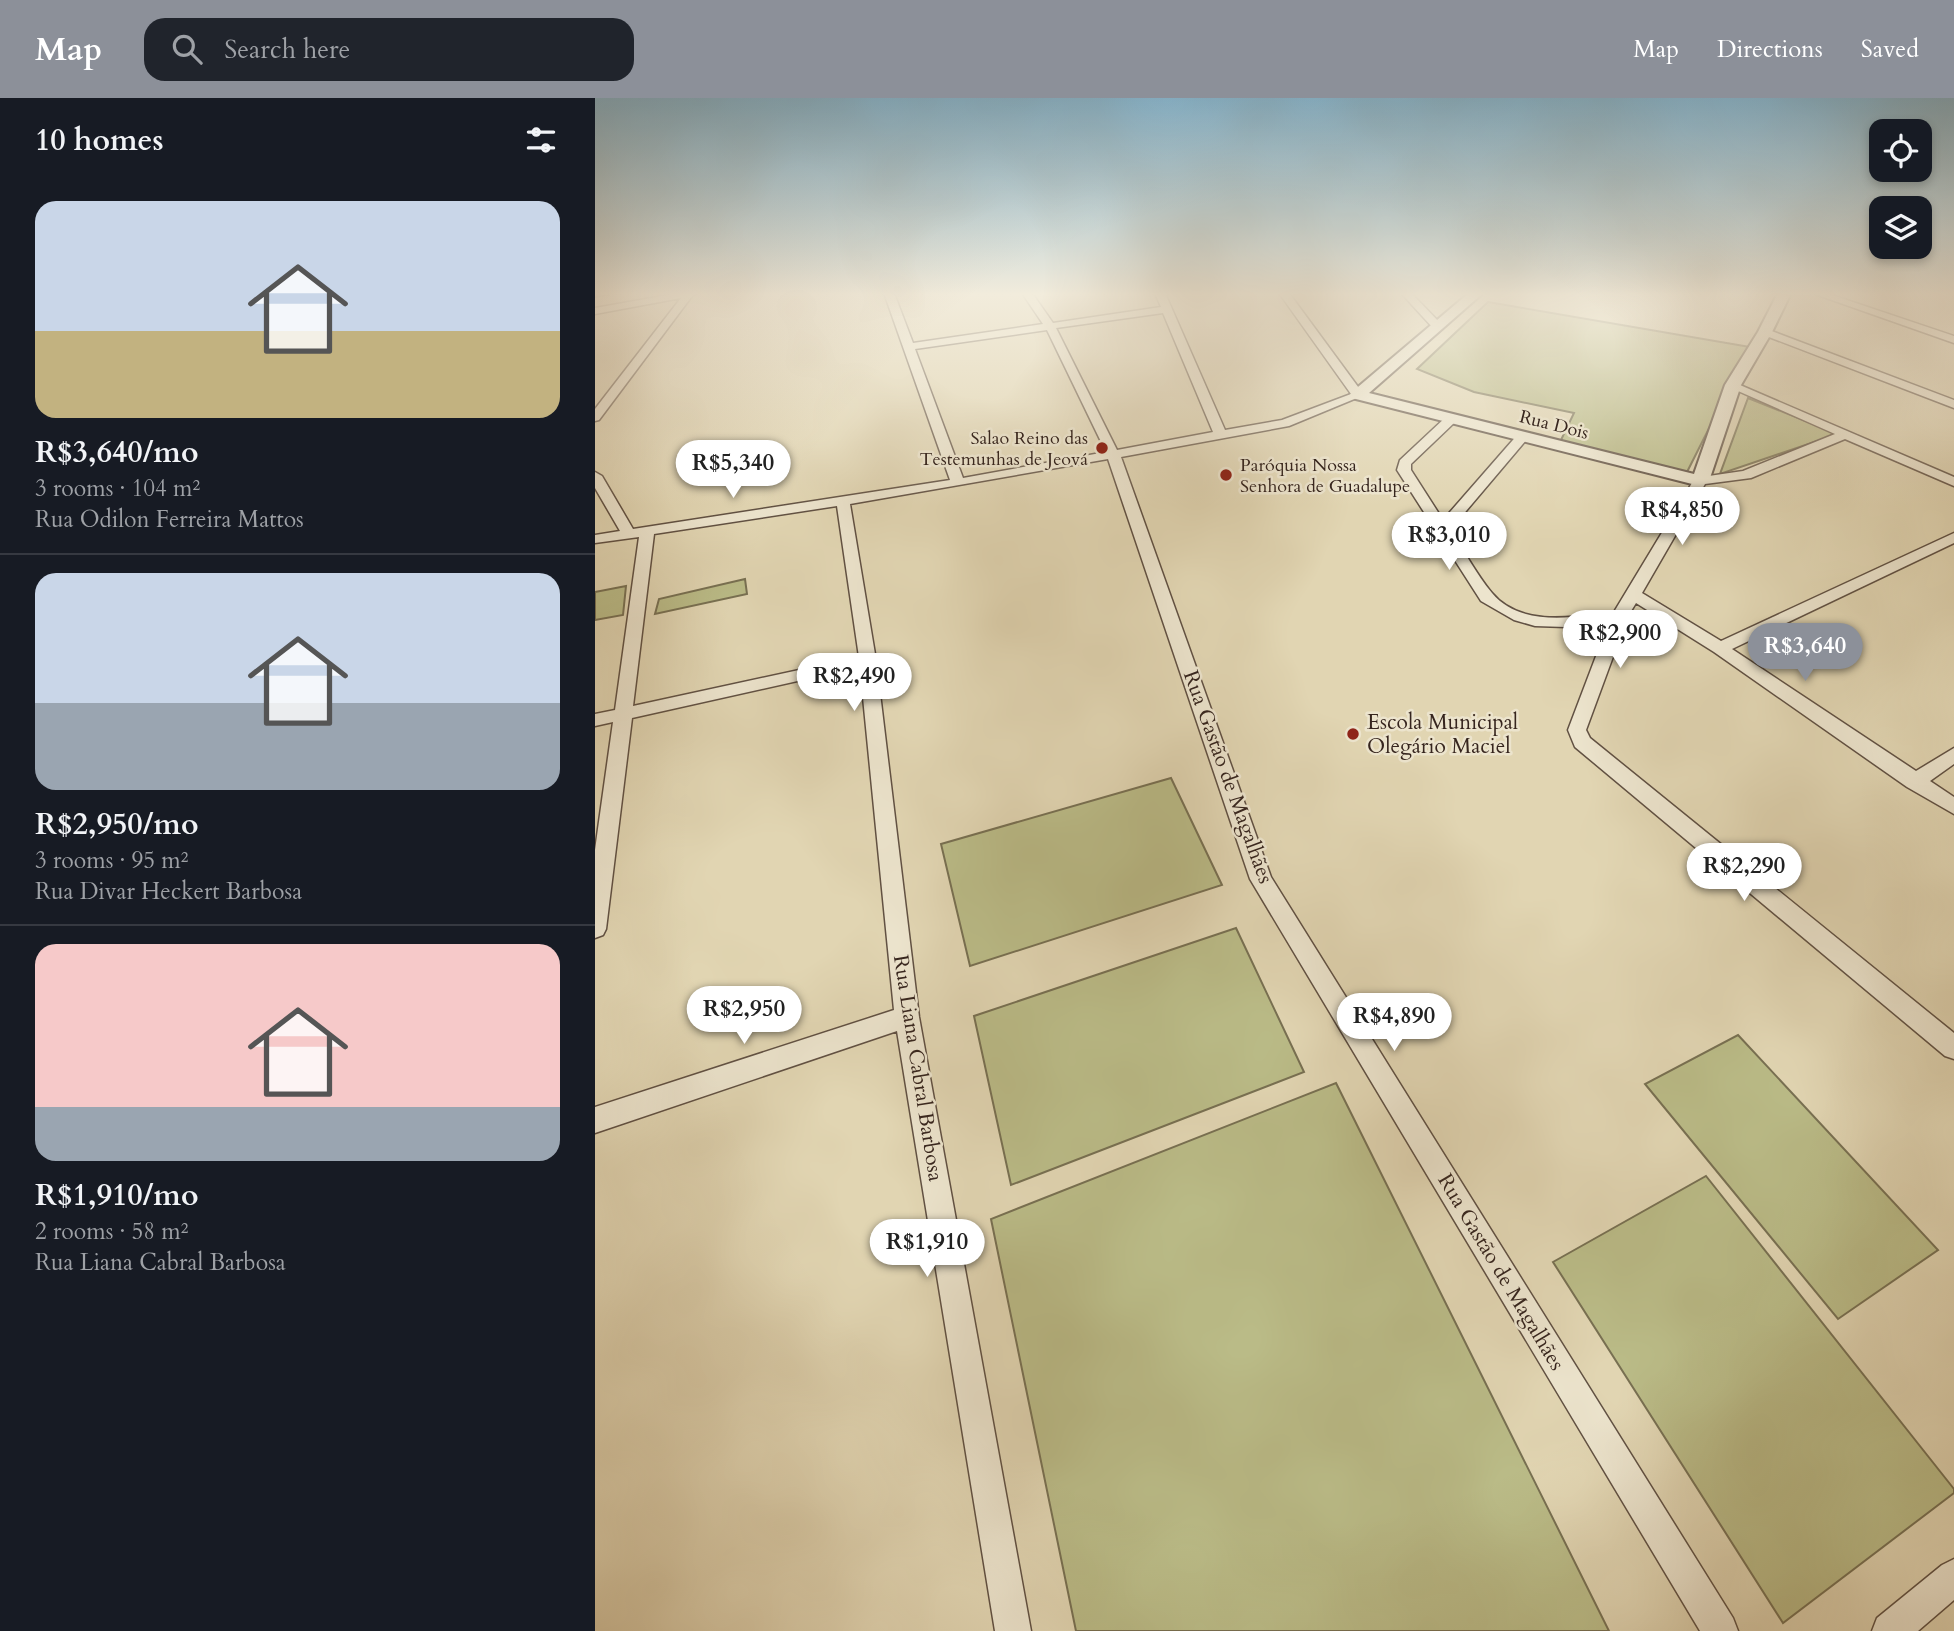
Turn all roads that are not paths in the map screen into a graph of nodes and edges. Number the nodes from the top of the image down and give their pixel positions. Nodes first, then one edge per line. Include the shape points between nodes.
1 (636, 365) edge
2 (915, 365) edge
3 (1069, 365) edge
4 (1191, 365) edge
5 (1336, 365) edge
6 (1394, 365) edge
7 (1745, 365) edge
8 (1850, 365) edge
9 (1733, 385) junction
10 (1358, 395) junction
11 (1954, 404) edge
12 (595, 417) edge
13 (1450, 420) junction
14 (1220, 433) junction
15 (1846, 434) junction
16 (1523, 436) junction
17 (1113, 454) junction
18 (595, 477) edge
19 (1700, 481) junction
20 (1954, 482) edge
21 (958, 483) junction
22 (843, 502) junction
23 (1443, 529) junction
24 (637, 532) junction
25 (1954, 537) edge
26 (595, 538) edge
27 (1633, 594) junction
28 (1620, 616) junction
29 (1720, 648) junction
30 (868, 660) junction
31 (624, 714) junction
32 (595, 720) edge
33 (1954, 755) edge
34 (1914, 782) junction
35 (1954, 807) edge
36 (595, 929) edge
37 (907, 1017) junction
38 (1954, 1048) edge
39 (595, 1119) edge
40 (1954, 1577) edge
41 (1013, 1631) edge
42 (1720, 1631) edge
43 (1890, 1631) edge

1 - 12 street
2 - 21 street
3 - 17 street, Rua Gastão de Magalhães
4 - 14 street
5 - 10 street
6 - 10 street
7 - 9 street
8 - 11 street
9 - 15 street
9 - 19 street
10 - 13 street, Rua Dois
10 - 14 street via 1285,423
13 - 16 street, Rua Dois
13 - 23 street via 1405,463 1404,470
14 - 17 street
15 - 19 street via 1746,475
15 - 20 street
16 - 19 street, Rua Dois
16 - 23 street
17 - 21 street
17 - 42 street, Rua Gastão de Magalhães via 1261,879
18 - 24 street
19 - 27 street
21 - 22 street
22 - 24 street
22 - 30 street, Rua Liana Cabral Barbosa
23 - 28 street via 1487,598 1506,613 1549,625
24 - 26 street
24 - 31 street
25 - 29 street
27 - 28 street
27 - 29 street
28 - 38 street via 1577,730 1582,742
29 - 34 street
30 - 31 street
30 - 37 street, Rua Liana Cabral Barbosa
31 - 32 street
31 - 36 street
33 - 34 street
34 - 35 street
37 - 39 street
37 - 41 street, Rua Liana Cabral Barbosa
40 - 43 street

